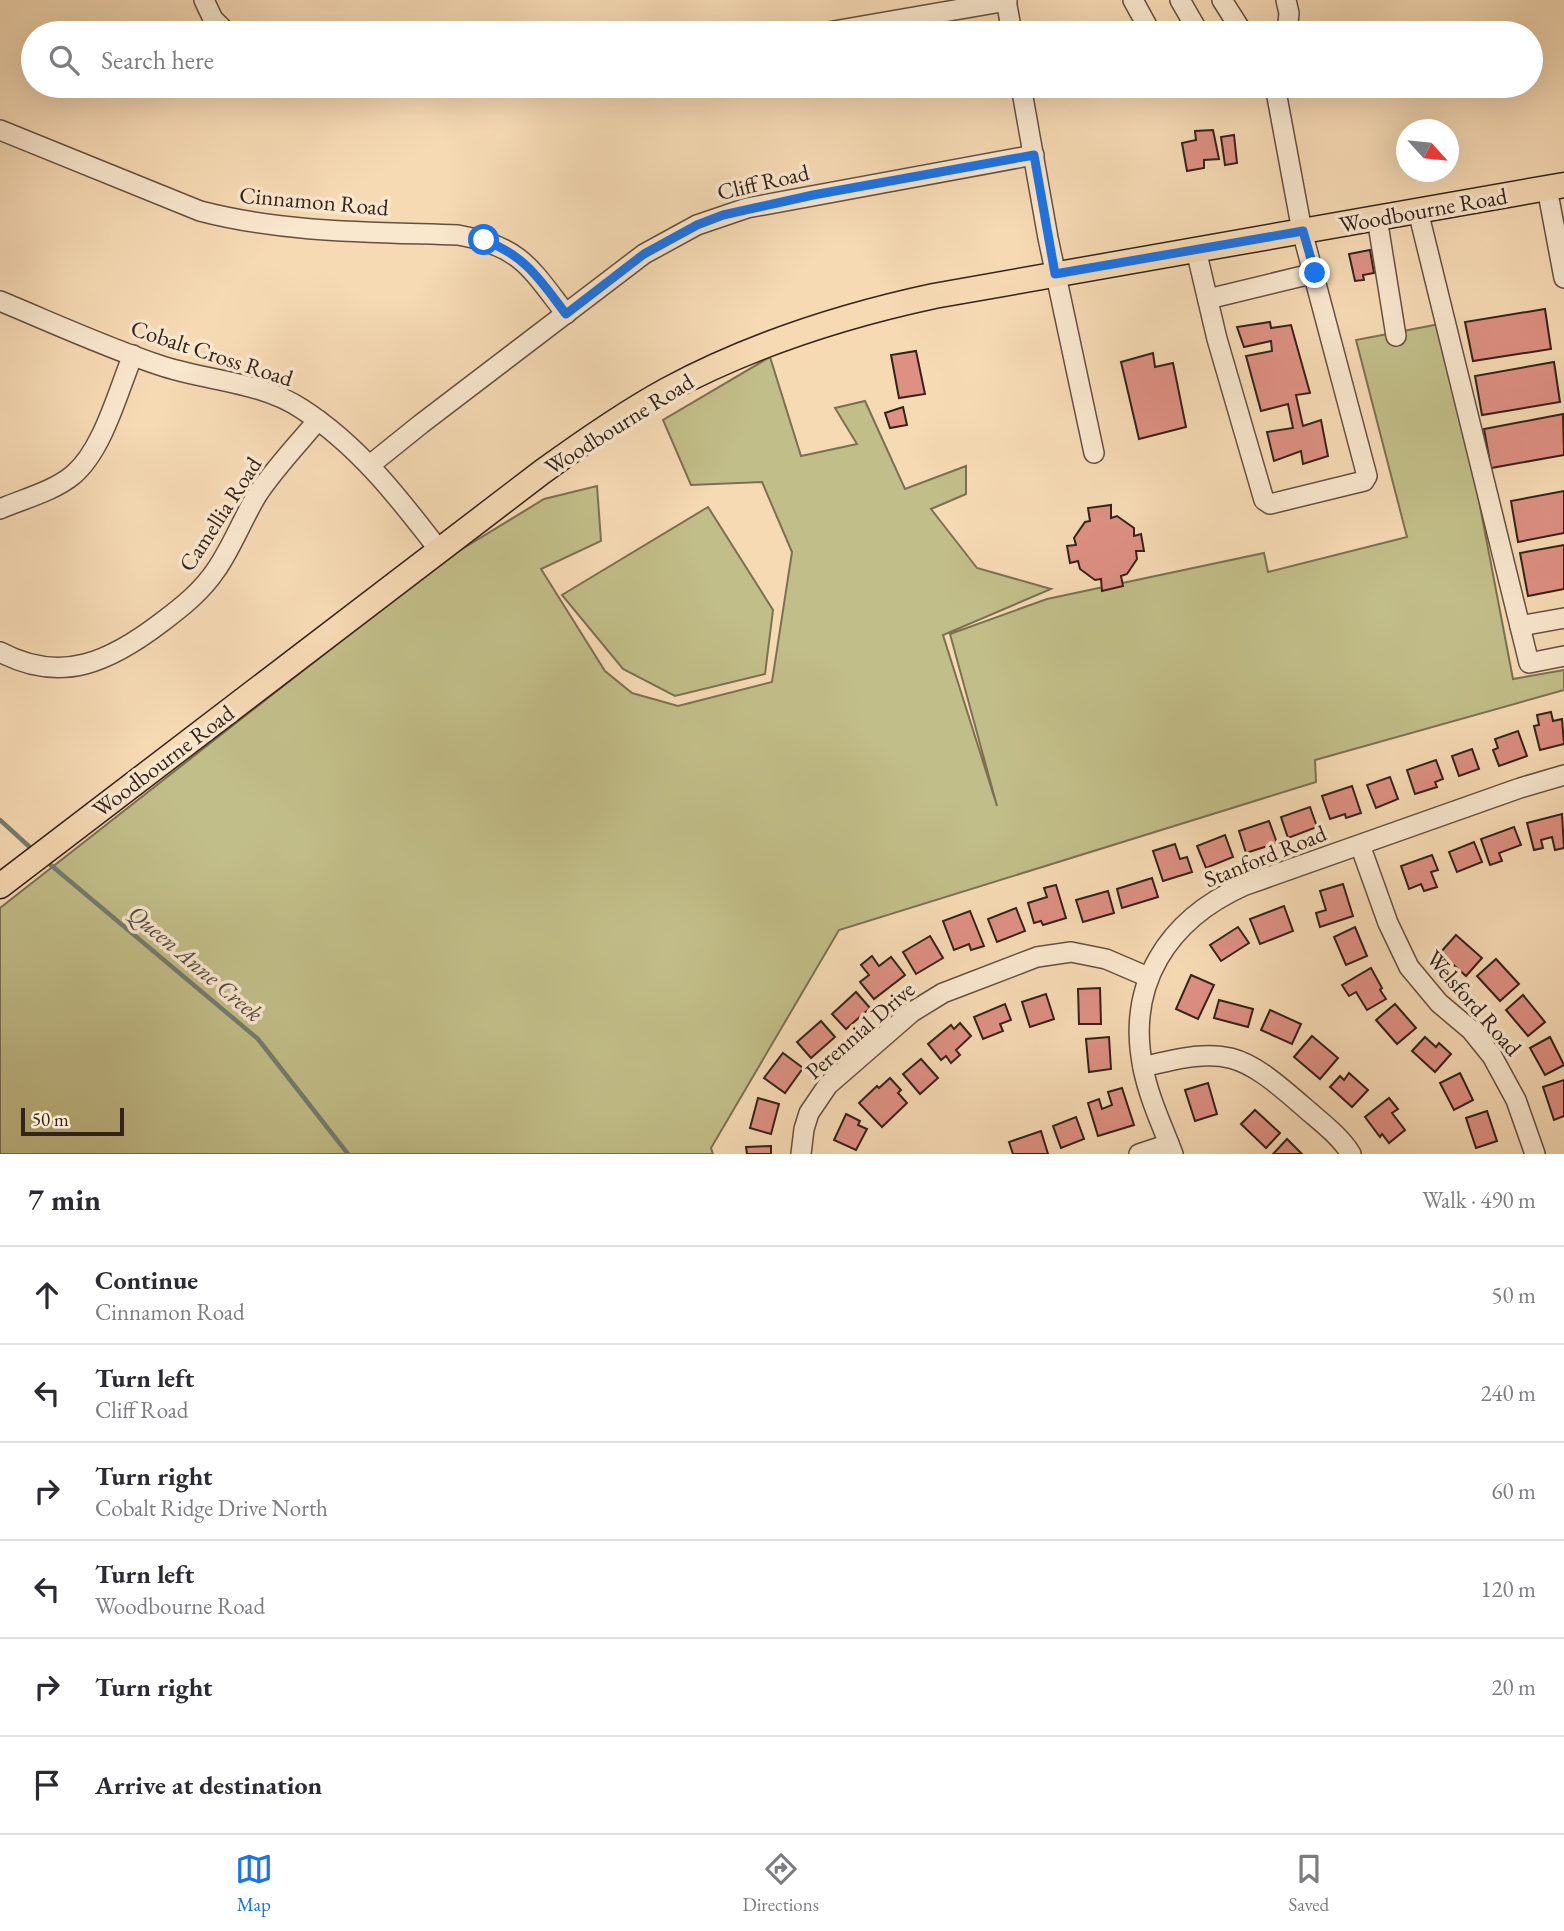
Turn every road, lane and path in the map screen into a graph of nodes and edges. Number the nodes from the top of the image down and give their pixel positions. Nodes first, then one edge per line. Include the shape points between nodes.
1 (204, 0) edge
2 (1133, 0) edge
3 (1180, 0) edge
4 (1286, 0) edge
5 (1007, 1) edge
6 (1230, 3) edge
7 (215, 21) edge
8 (891, 21) edge
9 (1010, 21) edge
10 (1144, 21) edge
11 (1192, 21) edge
12 (1238, 21) edge
13 (1288, 21) edge
14 (1023, 98) edge
15 (1277, 98) edge
16 (0, 130) edge
17 (1034, 155) junction
18 (1555, 186) edge
19 (1418, 211) junction
20 (1377, 218) junction
21 (1303, 231) junction
22 (1196, 250) junction
23 (1315, 273) junction
24 (1055, 274) junction
25 (1564, 278) edge
26 (1208, 299) junction
27 (0, 301) edge
28 (566, 314) junction
29 (1396, 336) dead end
30 (133, 355) junction
31 (318, 420) junction
32 (1094, 453) dead end
33 (370, 466) junction
34 (0, 509) edge
35 (439, 550) junction
36 (1564, 618) edge
37 (1520, 626) junction
38 (0, 652) edge
39 (1564, 656) edge
40 (1564, 775) edge
41 (1360, 845) junction
42 (0, 886) edge
43 (1148, 977) junction
44 (1143, 1067) junction
45 (1171, 1149) edge
46 (801, 1154) edge
47 (1139, 1154) edge
48 (1351, 1154) edge
49 (1535, 1154) edge

1 - 7 street
2 - 10 street
3 - 11 street
4 - 13 street
5 - 8 street
5 - 9 street
6 - 12 street
14 - 17 street
15 - 21 street
16 - 28 street, Cinnamon Road via 189,207 232,219 271,226 484,240 519,257
17 - 24 street
17 - 28 street, Cliff Road via 723,215 644,254
18 - 19 main road, Woodbourne Road
18 - 25 street
19 - 20 main road, Woodbourne Road
19 - 37 street
20 - 21 main road, Woodbourne Road
20 - 29 street
21 - 22 main road, Woodbourne Road
21 - 23 street
22 - 24 main road, Woodbourne Road
22 - 26 street
23 - 26 street
23 - 26 street via 1367,476 1364,481 1270,504 1264,500
24 - 32 street
24 - 35 main road, Woodbourne Road via 883,307 825,323 717,365 581,444
27 - 30 street, Cobalt Cross Road
28 - 33 street, Cliff Road
30 - 31 street, Cobalt Cross Road via 277,396
30 - 34 street via 102,431 75,474
31 - 33 street, Cobalt Cross Road
31 - 38 street, Camellia Road via 259,493 204,586 134,643 110,657 63,668 26,663
33 - 35 street, Cobalt Cross Road
35 - 42 main road, Woodbourne Road
36 - 37 street
37 - 39 street via 1529,663
40 - 41 street, Stanford Road
41 - 43 street, Stanford Road via 1219,897 1182,926
41 - 49 street, Welsford Road via 1409,967 1492,1056 1516,1100
43 - 44 street, Stanford Road via 1139,1037
43 - 46 street, Perennial Drive via 1106,959 1071,952 1037,957 943,993 912,1012 828,1085 809,1113
44 - 45 street, Stanford Road
44 - 48 street via 1204,1054 1237,1060 1276,1082
45 - 47 street

